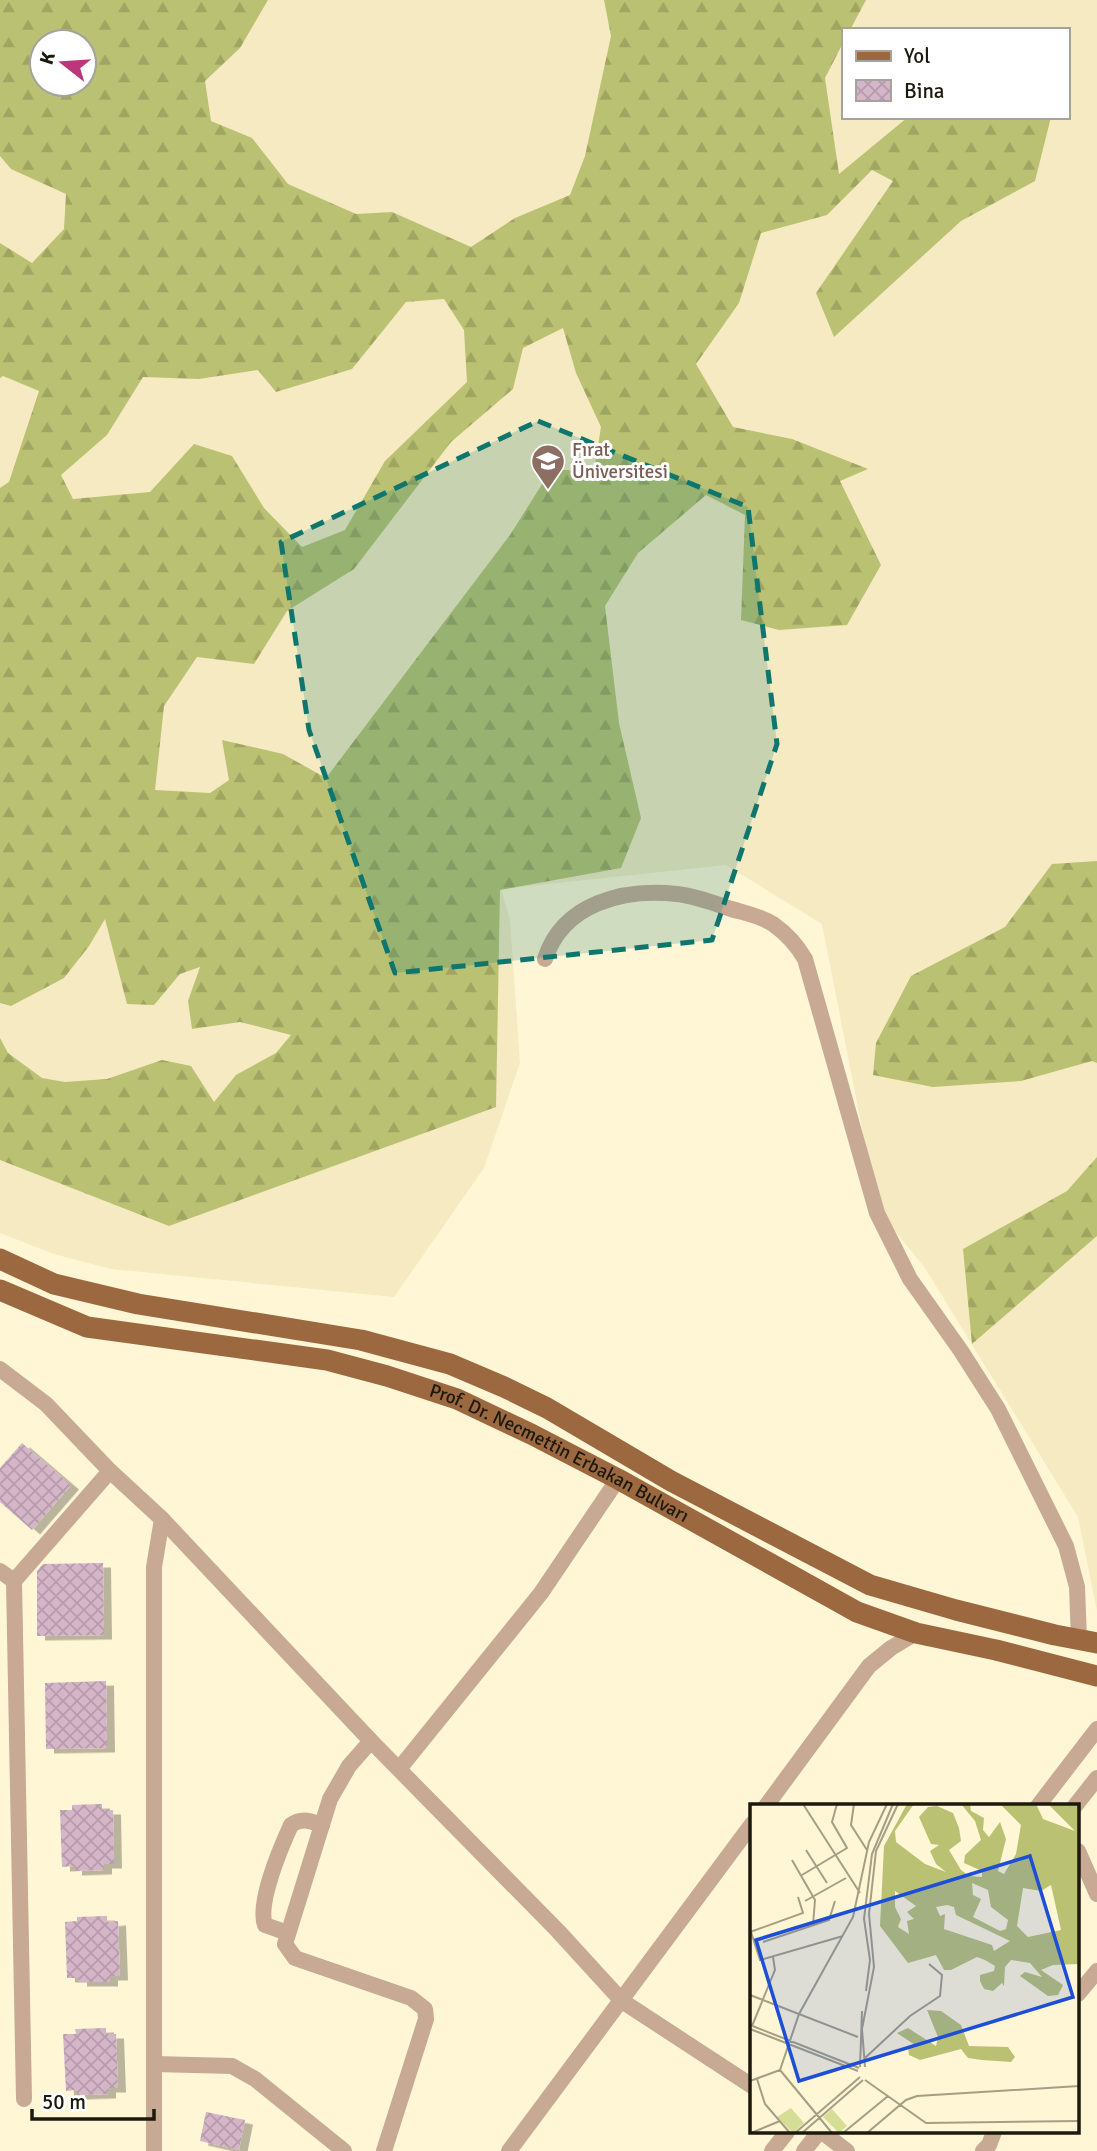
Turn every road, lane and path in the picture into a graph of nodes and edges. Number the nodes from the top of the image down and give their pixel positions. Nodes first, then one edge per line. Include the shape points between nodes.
1 (545, 959) dead end
2 (0, 1259) edge
3 (0, 1290) edge
4 (0, 1369) edge
5 (110, 1471) junction
6 (618, 1479) junction
7 (162, 1520) junction
8 (0, 1571) edge
9 (14, 1581) junction
10 (916, 1633) junction
11 (1088, 1641) edge
12 (1097, 1676) edge
13 (0, 1702) edge
14 (17, 1708) junction
15 (1097, 1730) edge
16 (371, 1741) junction
17 (399, 1769) junction
18 (1097, 1778) edge
19 (767, 1804) edge
20 (1040, 1804) edge
21 (1076, 1804) edge
22 (322, 1825) junction
23 (750, 1827) edge
24 (1080, 1856) edge
25 (1097, 1894) edge
26 (288, 1933) junction
27 (1097, 1972) edge
28 (1080, 1992) edge
29 (622, 2001) junction
30 (154, 2064) junction
31 (750, 2085) edge
32 (24, 2099) dead end
33 (785, 2134) edge
34 (818, 2134) edge
35 (823, 2134) edge
36 (993, 2134) edge
37 (154, 2151) edge
38 (344, 2151) edge
39 (384, 2151) edge
40 (509, 2151) edge
41 (772, 2151) edge
42 (804, 2151) edge
43 (847, 2151) edge
44 (984, 2151) edge

1 - 11 street via 562,926 579,912 617,898 657,893 694,897 758,916 799,949 877,1213 910,1279 998,1409 1047,1507 1075,1575
2 - 11 main road, Prof. Dr. Necmettin Erbakan Bulvarı via 54,1284 138,1304 361,1340 450,1364 547,1408 671,1481 870,1585
3 - 6 main road, Prof. Dr. Necmettin Erbakan Bulvarı via 87,1327 327,1360 387,1376 457,1399
4 - 5 street via 46,1404
5 - 7 street
5 - 9 street
6 - 10 main road, Prof. Dr. Necmettin Erbakan Bulvarı via 857,1612
6 - 17 street via 541,1593
7 - 16 street
7 - 30 street via 154,1567
8 - 9 street
9 - 14 street
10 - 12 main road, Prof. Dr. Necmettin Erbakan Bulvarı
10 - 19 street via 869,1666
13 - 14 street
14 - 32 street
15 - 20 street
16 - 17 street
16 - 22 street via 336,1786
17 - 29 street
18 - 21 street
22 - 26 street
22 - 26 street via 307,1820 291,1825 265,1900 265,1925
23 - 29 street
24 - 25 street
26 - 39 street via 285,1944 295,1958 411,1998 425,2009 426,2019
27 - 28 street
29 - 31 street
29 - 40 street
30 - 37 street
30 - 38 street via 232,2066 255,2079
33 - 41 street
34 - 42 street
35 - 43 street
36 - 44 street

